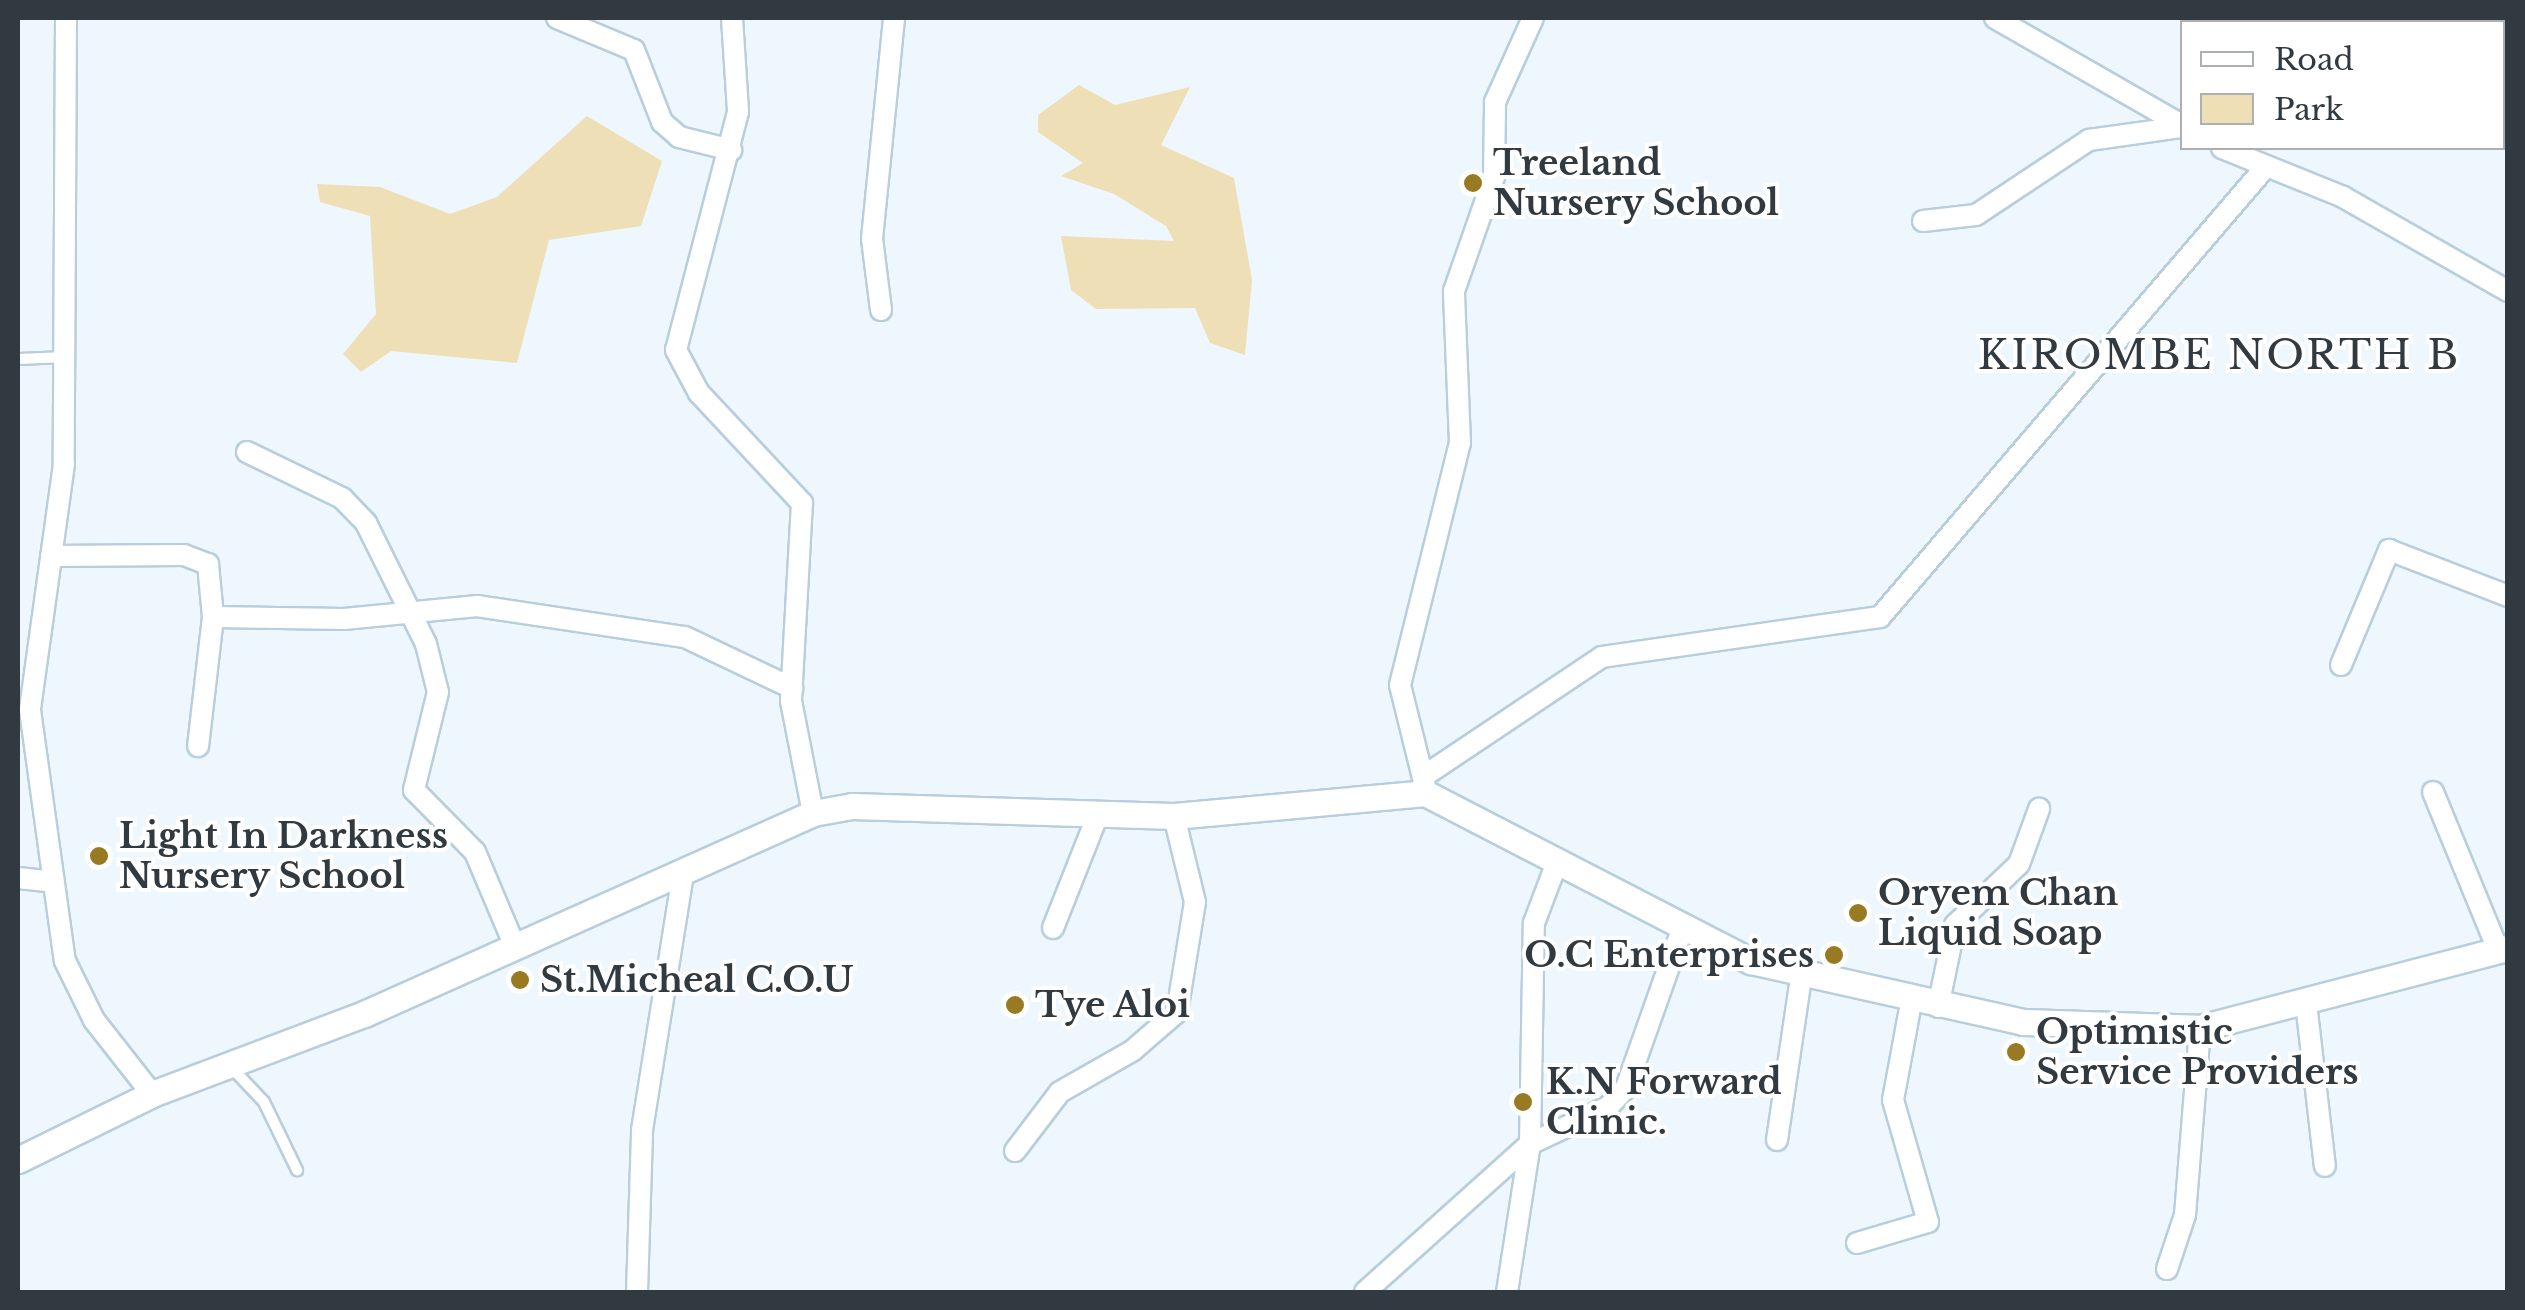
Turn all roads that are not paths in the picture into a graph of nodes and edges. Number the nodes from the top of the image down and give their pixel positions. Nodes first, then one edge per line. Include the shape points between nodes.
1 (66, 18) edge
2 (557, 18) edge
3 (732, 18) edge
4 (894, 18) edge
5 (1533, 18) edge
6 (1995, 18) edge
7 (2180, 125) edge
8 (2180, 126) edge
9 (731, 150) junction
10 (2226, 150) edge
11 (2263, 170) junction
12 (1923, 221) dead end
13 (2508, 291) edge
14 (881, 310) dead end
15 (66, 357) junction
16 (18, 359) edge
17 (247, 452) dead end
18 (51, 556) junction
19 (2508, 596) edge
20 (411, 610) junction
21 (212, 618) junction
22 (2341, 665) dead end
23 (792, 688) junction
24 (198, 746) dead end
25 (1424, 785) junction
26 (2433, 792) dead end
27 (2040, 809) dead end
28 (812, 814) junction
29 (1174, 816) junction
30 (1097, 817) junction
31 (1557, 862) junction
32 (683, 874) junction
33 (18, 878) edge
34 (50, 881) junction
35 (1054, 928) dead end
36 (1682, 930) junction
37 (516, 948) junction
38 (2503, 949) edge
39 (1802, 977) junction
40 (1911, 1003) junction
41 (2306, 1003) junction
42 (1938, 1007) junction
43 (2200, 1028) junction
44 (228, 1064) junction
45 (152, 1094) junction
46 (1777, 1140) dead end
47 (1530, 1144) junction
48 (1015, 1151) dead end
49 (18, 1160) edge
50 (2325, 1166) dead end
51 (298, 1170) dead end
52 (1857, 1243) dead end
53 (2167, 1269) dead end
54 (637, 1292) edge
55 (1365, 1292) edge
56 (1508, 1292) edge

1 - 15 street
2 - 9 street via 634,50 655,108 679,137
3 - 9 street via 740,85
4 - 14 street via 872,240
5 - 25 street via 1495,102 1494,177 1454,291 1460,443 1400,684
6 - 7 street
8 - 12 street via 2090,140 1976,215
9 - 23 street via 676,350 699,393 802,503
10 - 11 street
11 - 13 street via 2343,198
11 - 25 street via 1880,617 1602,657
15 - 16 lane
15 - 18 street
17 - 20 street via 358,512
18 - 21 street via 200,561 212,578
18 - 34 street via 30,674
19 - 22 street via 2388,550
20 - 21 street
20 - 23 street via 452,604 685,637
20 - 37 street via 438,692 414,790 475,852
21 - 24 street
23 - 28 street
25 - 29 street
25 - 31 street
26 - 38 street
27 - 42 street via 2019,864 1955,925
28 - 30 street via 852,806
28 - 32 street
29 - 30 street
29 - 48 street via 1195,902 1177,1012 1060,1092
30 - 35 street
31 - 36 street
31 - 47 street via 1534,923
32 - 37 street
32 - 54 street via 642,1130
33 - 34 street
34 - 45 street via 77,992
36 - 39 street
36 - 47 street via 1626,1088 1608,1106
37 - 44 street
38 - 41 street
39 - 40 street
39 - 46 street
40 - 42 street
40 - 52 street via 1893,1107 1928,1222
41 - 43 street
41 - 50 street
42 - 43 street via 2114,1029
43 - 53 street via 2185,1215
44 - 45 street
44 - 51 lane via 264,1102
45 - 49 street
47 - 55 street
47 - 56 street

